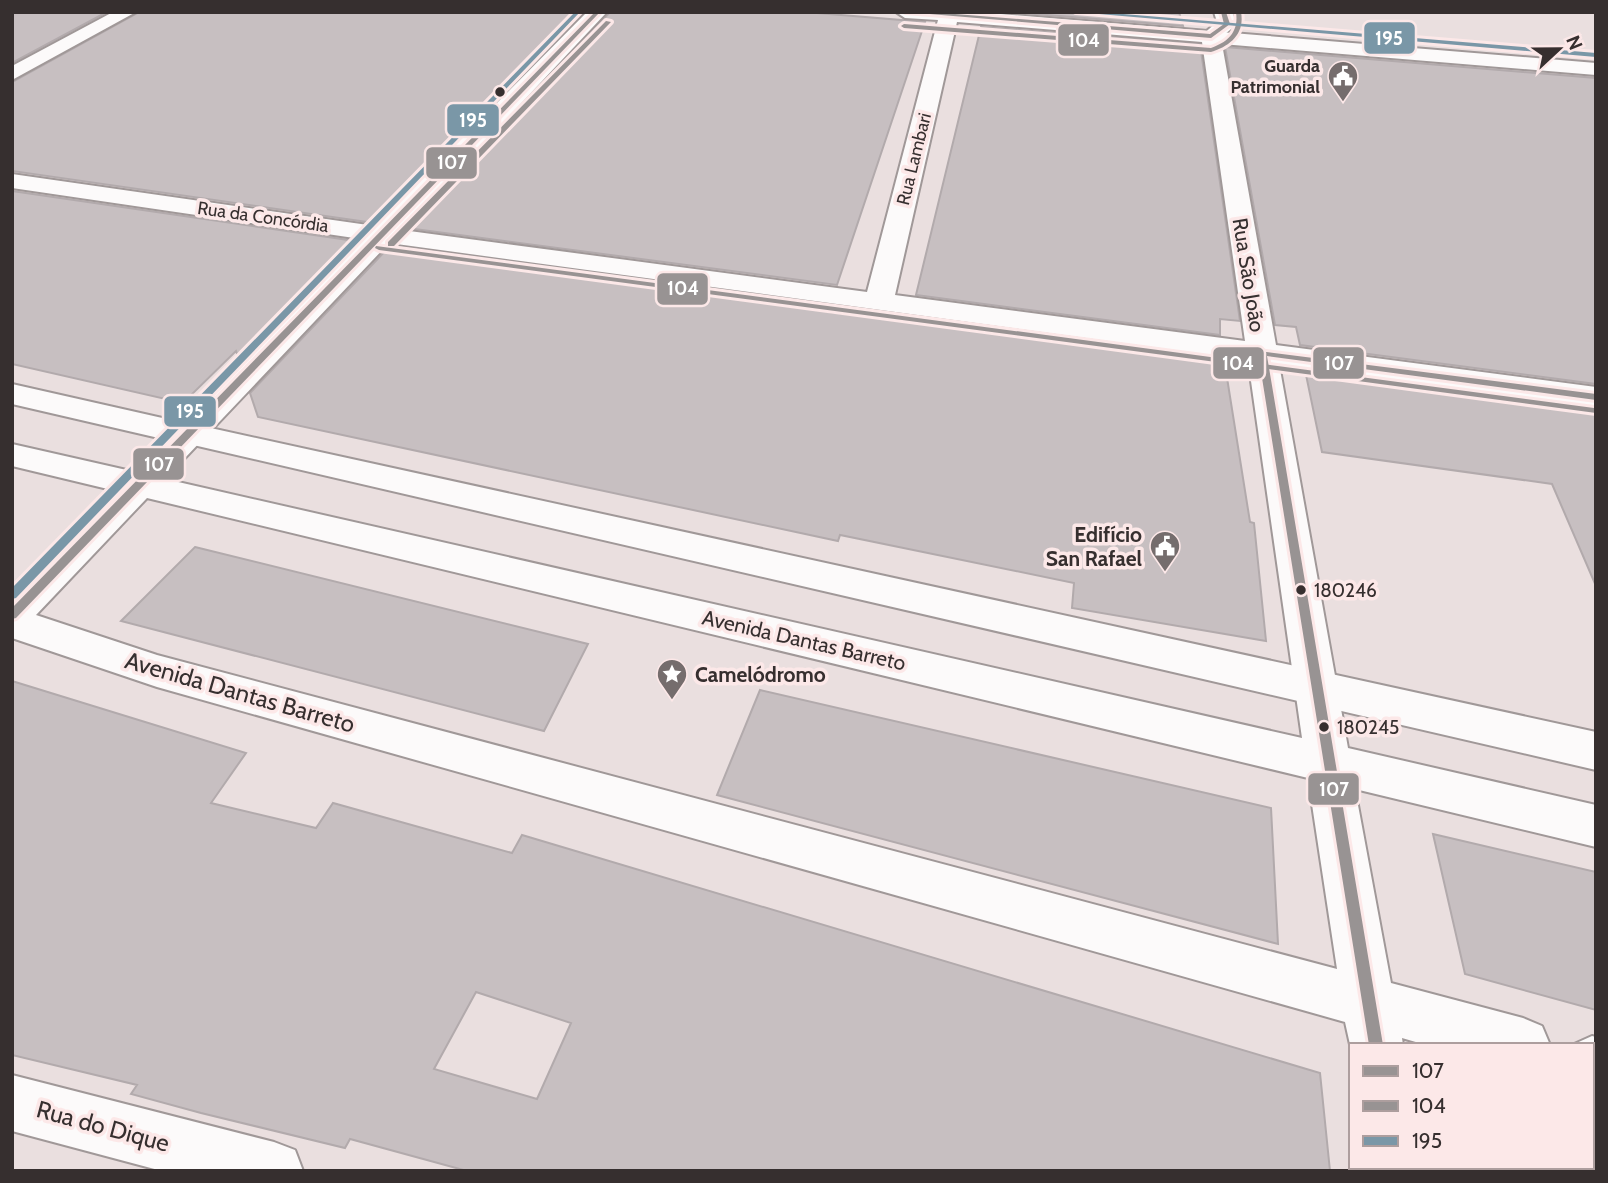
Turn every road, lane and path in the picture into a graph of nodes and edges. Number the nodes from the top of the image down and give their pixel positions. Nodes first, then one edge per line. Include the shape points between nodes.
1 (127, 12) edge
2 (598, 12) edge
3 (905, 12) edge
4 (1223, 12) edge
5 (949, 16) junction
6 (1211, 36) junction
7 (1596, 68) edge
8 (12, 74) edge
9 (12, 181) edge
10 (381, 234) junction
11 (879, 301) junction
12 (1262, 353) junction
13 (12, 394) edge
14 (1596, 397) edge
15 (188, 434) junction
16 (12, 454) edge
17 (138, 484) junction
18 (12, 615) edge
19 (12, 622) edge
20 (1315, 686) junction
21 (1596, 751) edge
22 (1329, 764) junction
23 (1596, 826) edge
24 (1373, 1024) edge
25 (1509, 1043) edge
26 (12, 1103) edge
27 (274, 1171) edge

1 - 8 street
2 - 10 street
3 - 5 street
4 - 6 street via 1227,24
5 - 6 street
5 - 11 street, Rua Lambari
6 - 7 street
6 - 12 street, Rua São João
9 - 10 street, Rua da Concórdia
10 - 11 street, Rua da Concórdia
10 - 15 street
11 - 12 street, Rua da Concórdia
12 - 14 street, Rua da Concórdia
12 - 20 street, Rua São João
13 - 15 street
15 - 17 street
15 - 20 street
16 - 17 street, Avenida Dantas Barreto
17 - 18 street
17 - 22 street, Avenida Dantas Barreto
19 - 24 street, Avenida Dantas Barreto via 157,671
20 - 21 street
20 - 22 street, Rua São João
22 - 23 street, Avenida Dantas Barreto
22 - 24 street, Rua São João
24 - 25 street, Avenida Dantas Barreto
26 - 27 street, Rua do Dique

